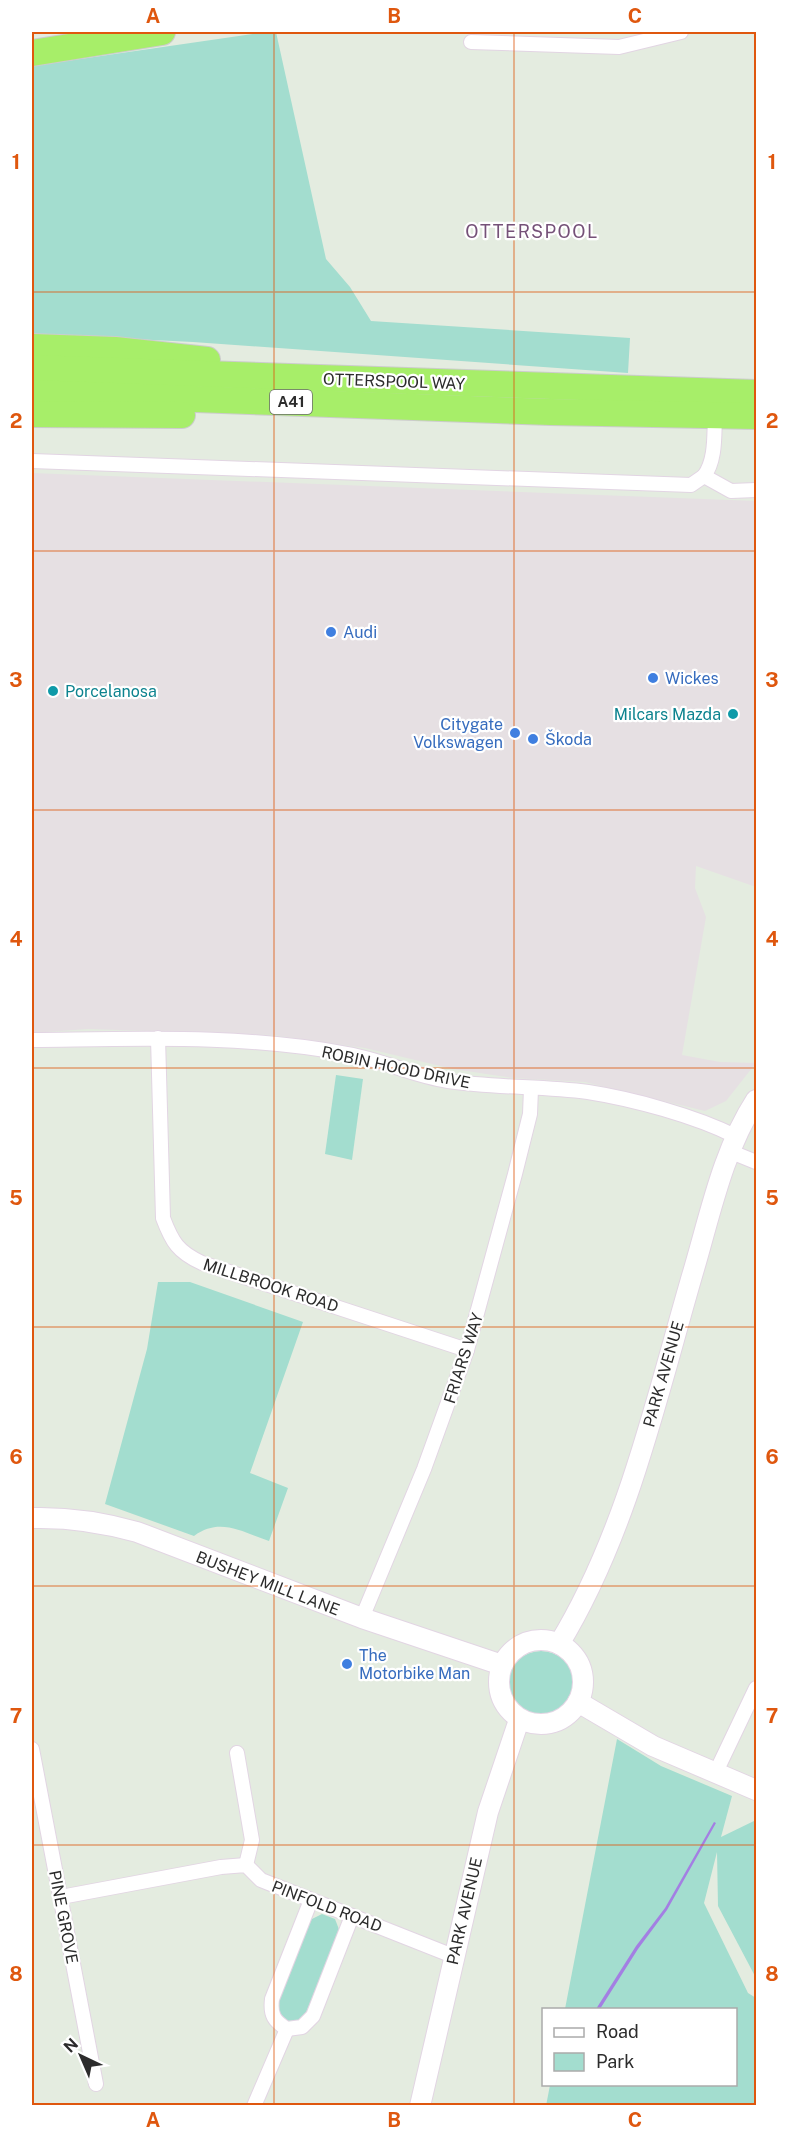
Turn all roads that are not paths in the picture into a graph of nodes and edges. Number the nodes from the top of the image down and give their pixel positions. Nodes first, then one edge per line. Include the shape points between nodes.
1 (162, 32) edge
2 (681, 32) edge
3 (471, 42) dead end
4 (32, 53) edge
5 (32, 347) edge
6 (32, 368) edge
7 (338, 379) junction
8 (32, 393) edge
9 (756, 393) edge
10 (551, 412) junction
11 (32, 414) edge
12 (715, 416) junction
13 (756, 416) edge
14 (32, 461) edge
15 (704, 476) junction
16 (756, 490) edge
17 (158, 1038) junction
18 (32, 1040) edge
19 (531, 1089) junction
20 (756, 1100) edge
21 (732, 1143) junction
22 (756, 1162) edge
23 (467, 1350) junction
24 (32, 1518) edge
25 (362, 1618) junction
26 (559, 1644) junction
27 (502, 1665) junction
28 (756, 1688) edge
29 (578, 1702) junction
30 (519, 1720) junction
31 (32, 1749) edge
32 (237, 1753) dead end
33 (715, 1774) junction
34 (756, 1790) edge
35 (246, 1865) junction
36 (60, 1897) junction
37 (311, 1900) junction
38 (352, 1916) junction
39 (453, 1956) junction
40 (287, 2029) junction
41 (96, 2084) dead end
42 (254, 2106) edge
43 (420, 2106) edge

1 - 4 highway
2 - 3 street via 618,47
5 - 7 highway via 178,356
6 - 7 highway, OTTERSPOOL WAY / A41
7 - 9 highway, OTTERSPOOL WAY / A41
8 - 10 highway, OTTERSPOOL WAY / A41
10 - 11 highway
10 - 12 highway, OTTERSPOOL WAY / A41
12 - 13 highway, OTTERSPOOL WAY / A41
12 - 15 street via 710,469
14 - 15 street via 690,485
15 - 16 street via 731,490
17 - 18 street, ROBIN HOOD DRIVE
17 - 19 street, ROBIN HOOD DRIVE via 251,1042 348,1054 446,1081
17 - 23 street, MILLBROOK ROAD via 163,1218 172,1240 187,1256
19 - 21 street, ROBIN HOOD DRIVE via 599,1095 671,1112
19 - 23 street, FRIARS WAY via 530,1114
20 - 21 street, PARK AVENUE
21 - 22 street, ROBIN HOOD DRIVE
21 - 26 street, PARK AVENUE via 633,1475 584,1602
23 - 25 street, FRIARS WAY via 424,1469
24 - 25 street, BUSHEY MILL LANE via 102,1522 137,1532
25 - 27 street, BUSHEY MILL LANE
26 - 27 street via 536,1640 522,1644
26 - 29 street via 574,1655 581,1668 583,1683
27 - 30 street via 502,1699
28 - 33 street
29 - 30 street via 564,1718 550,1724
29 - 33 street via 653,1746
30 - 39 street, PARK AVENUE via 488,1812
31 - 36 street, PINE GROVE
32 - 35 street via 252,1840
33 - 34 street
35 - 36 street
35 - 37 street, PINFOLD ROAD via 261,1880
36 - 41 street, PINE GROVE
37 - 38 street, PINFOLD ROAD
37 - 40 street via 270,2009 275,2021
38 - 39 street, PINFOLD ROAD
38 - 40 street via 313,2016 302,2027
39 - 43 street, PARK AVENUE
40 - 42 street

